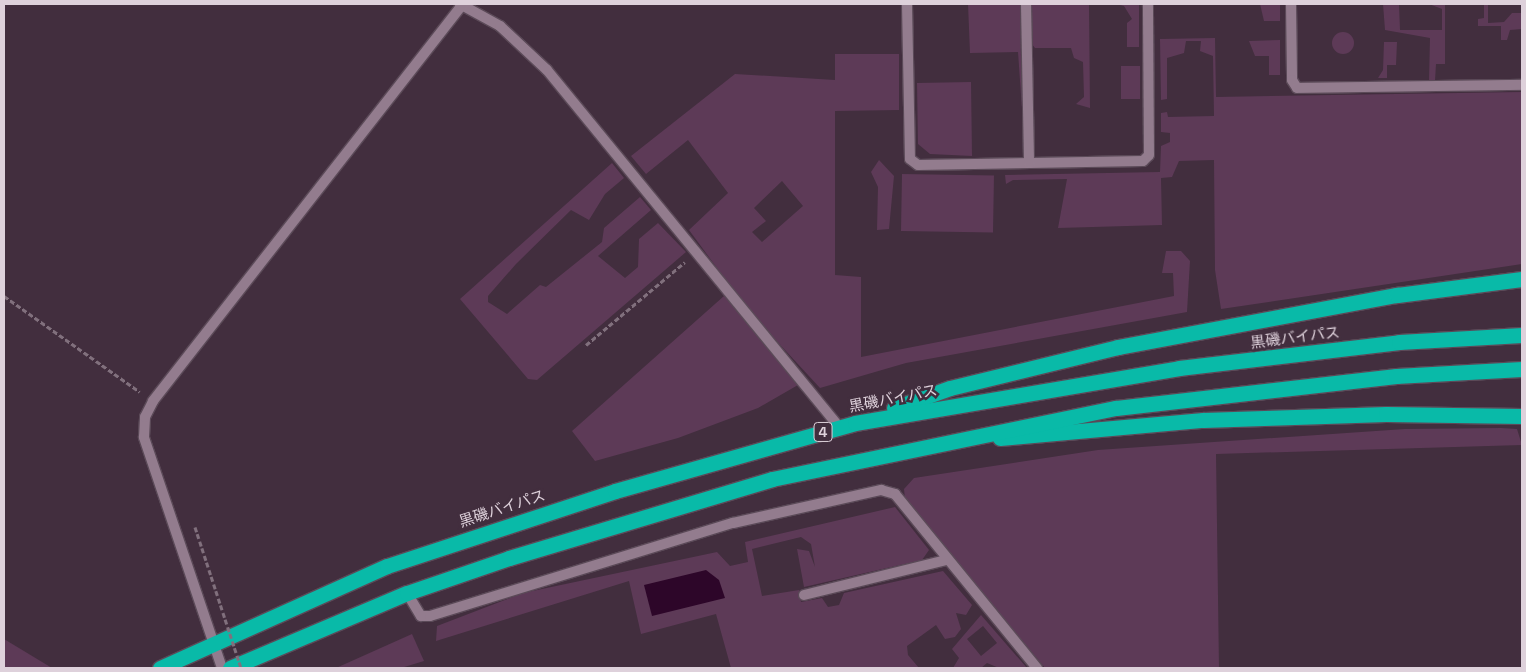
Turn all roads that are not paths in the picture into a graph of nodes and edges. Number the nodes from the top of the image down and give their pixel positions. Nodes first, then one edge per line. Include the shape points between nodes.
1 (461, 4) edge
2 (907, 4) edge
3 (1026, 4) edge
4 (1148, 4) edge
5 (1291, 4) edge
6 (1522, 85) edge
7 (1029, 163) junction
8 (1522, 279) edge
9 (1522, 335) edge
10 (1522, 369) edge
11 (1522, 416) edge
12 (855, 423) junction
13 (840, 427) junction
14 (920, 446) junction
15 (947, 560) junction
16 (407, 594) junction
17 (804, 594) dead end
18 (212, 642) junction
19 (160, 668) edge
20 (222, 668) edge
21 (230, 668) edge
22 (1037, 668) edge

1 - 13 street via 500,26 547,70
1 - 18 street via 153,401 145,417 144,437
2 - 7 street via 910,158 918,165
3 - 7 street
4 - 7 street via 1149,155 1143,161
5 - 6 street via 1292,80 1297,88
8 - 12 highway, 4 via 1397,295 1118,348 950,388
9 - 12 highway, 黒磯バイパス / 4 via 1399,342 1179,368
10 - 14 highway, 4 via 1396,376 1125,407
11 - 14 highway, 4 via 1386,414 1203,420
12 - 13 highway, 黒磯バイパス / 4
13 - 18 highway, 黒磯バイパス / 4 via 478,534 387,566
14 - 16 highway, 4 via 772,479 644,515
15 - 16 street via 895,494 881,490 733,524 430,616 421,616
15 - 17 street
15 - 22 street
16 - 21 highway, 4
18 - 19 highway, 黒磯バイパス / 4
18 - 20 street

